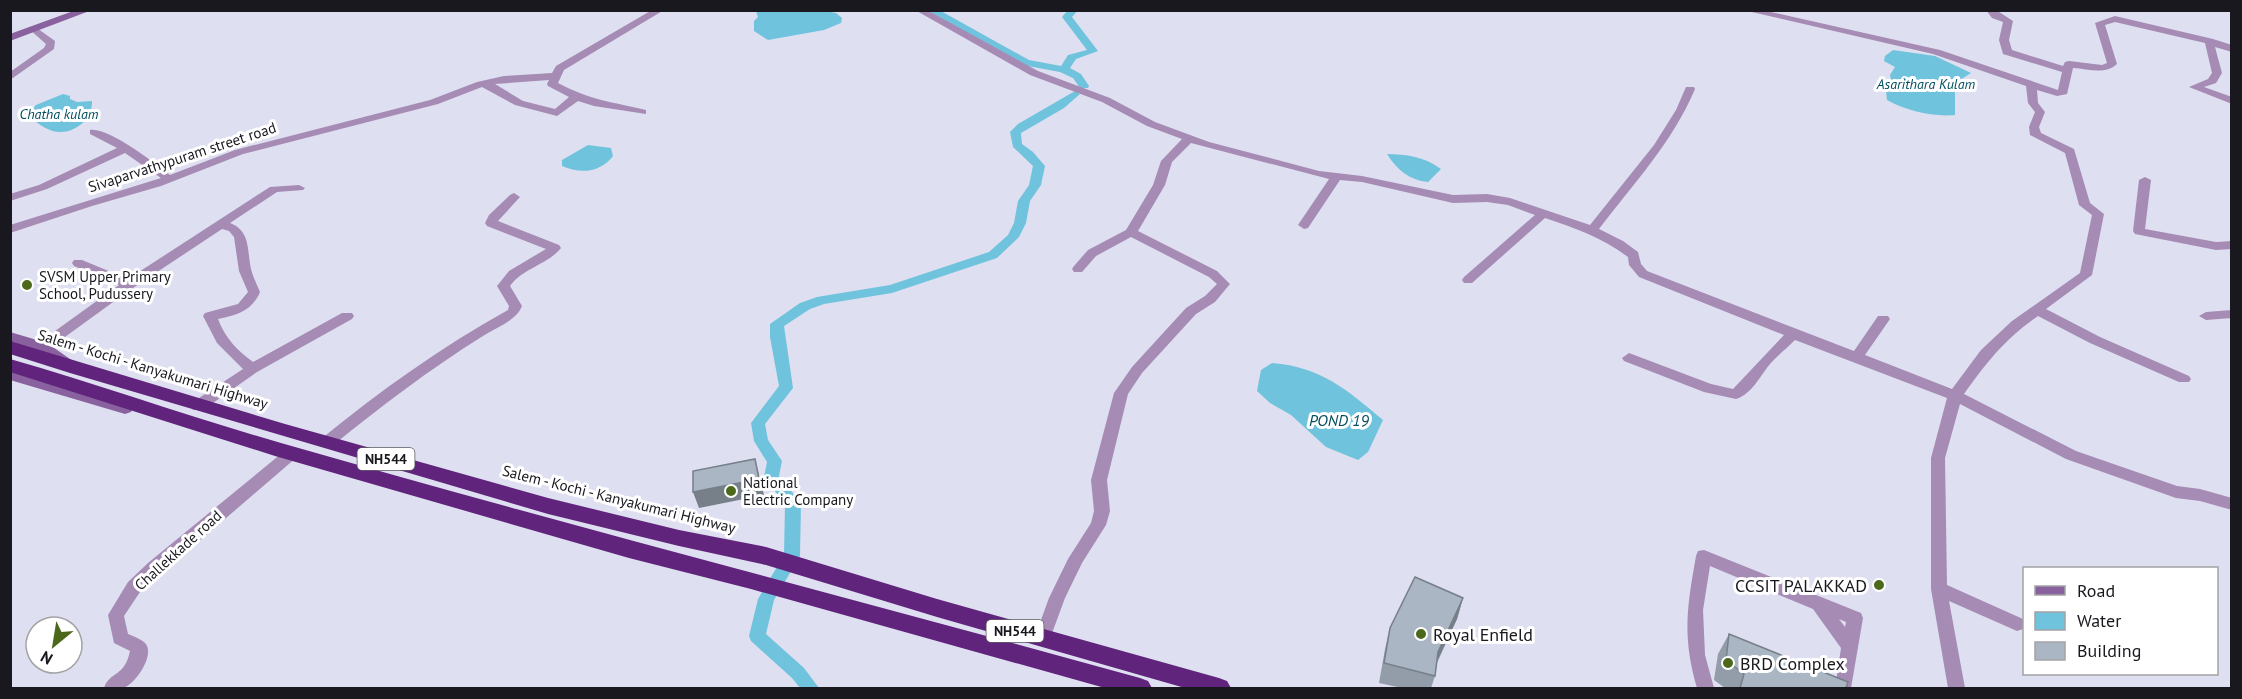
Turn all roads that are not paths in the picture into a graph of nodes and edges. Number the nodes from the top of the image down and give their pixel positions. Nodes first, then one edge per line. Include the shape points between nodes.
1 (87, 10) edge
2 (660, 10) edge
3 (919, 10) edge
4 (1748, 10) edge
5 (1807, 10) edge
6 (1990, 10) edge
7 (2104, 10) edge
8 (2115, 19) junction
9 (1799, 23) junction
10 (34, 29) junction
11 (10, 38) edge
12 (2210, 41) junction
13 (2232, 49) edge
14 (2068, 70) junction
15 (556, 76) junction
16 (10, 77) edge
17 (481, 84) junction
18 (2031, 85) junction
19 (1690, 89) dead end
20 (576, 97) junction
21 (2232, 101) edge
22 (642, 112) dead end
23 (94, 132) dead end
24 (1189, 138) junction
25 (126, 148) junction
26 (1337, 176) junction
27 (169, 179) junction
28 (2145, 180) dead end
29 (299, 188) dead end
30 (514, 197) dead end
31 (10, 198) edge
32 (1544, 213) junction
33 (218, 224) junction
34 (1304, 225) dead end
35 (10, 229) edge
36 (1592, 230) junction
37 (1131, 232) junction
38 (2232, 245) edge
39 (78, 263) dead end
40 (1078, 269) dead end
41 (1468, 280) dead end
42 (129, 284) junction
43 (2037, 309) junction
44 (2232, 314) edge
45 (347, 316) dead end
46 (2206, 316) dead end
47 (1883, 319) dead end
48 (1793, 334) junction
49 (10, 338) edge
50 (10, 347) edge
51 (42, 347) junction
52 (1857, 357) junction
53 (1629, 358) dead end
54 (10, 365) edge
55 (76, 369) junction
56 (252, 369) junction
57 (10, 374) edge
58 (2184, 380) dead end
59 (1955, 396) junction
60 (198, 406) junction
61 (326, 443) junction
62 (284, 451) junction
63 (2232, 504) edge
64 (1939, 589) junction
65 (2017, 624) dead end
66 (1042, 639) junction
67 (112, 688) edge
68 (1140, 688) edge
69 (1219, 688) edge
70 (1706, 688) edge
71 (1843, 688) edge
72 (1956, 688) edge

1 - 10 street
2 - 15 street via 560,68
3 - 24 street via 1034,73
4 - 9 street
5 - 9 street
6 - 14 street via 2008,21 2004,40 2007,52
7 - 8 street via 2104,14
8 - 12 street
8 - 14 street via 2100,23 2112,64 2103,68 2069,64
9 - 18 street via 1936,52
10 - 11 street
10 - 16 street via 51,43 49,49
12 - 13 street
12 - 21 street via 2217,73 2212,81 2194,87
14 - 18 street via 2063,92
15 - 17 street, Sivaparvathypuram street road
15 - 20 street via 552,84
17 - 20 street via 519,103 552,112 561,111
17 - 27 street, Sivaparvathypuram street road via 435,102 239,152
18 - 43 street via 2033,103 2040,112 2034,127 2036,135 2070,151 2085,205 2098,214 2086,275
19 - 36 street via 1672,129 1653,158
20 - 22 street
23 - 25 street
24 - 26 street
24 - 37 street via 1167,161 1159,185
25 - 27 street
25 - 31 street
26 - 32 street via 1453,199 1510,202
26 - 34 street
27 - 35 street, Sivaparvathypuram street road
28 - 38 street via 2139,231 2216,246
29 - 33 street via 274,189
30 - 61 street via 491,223 555,248 507,278 503,286 516,306 513,313 408,380
32 - 36 street
32 - 41 street
33 - 42 street
33 - 56 street via 230,226 241,238 244,266 254,292 245,307 210,316 229,351
36 - 48 street via 1634,255 1635,265 1643,274
37 - 40 street via 1092,253
37 - 66 street via 1206,270 1224,284 1191,311 1121,393 1099,480 1102,511 1098,525 1076,559
39 - 42 street
42 - 51 street
43 - 58 street
43 - 59 street via 1986,353
44 - 46 street
45 - 56 street
47 - 52 street
48 - 52 street
48 - 53 street via 1736,394 1709,389
49 - 51 street
50 - 55 highway, Salem - Kochi - Kanyakumari Highway / NH544
51 - 55 street
52 - 59 street
54 - 62 highway, NH544
55 - 60 highway, Salem - Kochi - Kanyakumari Highway / NH544
56 - 60 street
57 - 62 street
59 - 63 street via 2070,455 2176,492
59 - 64 street via 1938,458
60 - 61 highway, Salem - Kochi - Kanyakumari Highway / NH544
61 - 66 highway, Salem - Kochi - Kanyakumari Highway / NH544 via 575,513 766,556
62 - 67 street, Challekkade road via 135,587 116,615 120,638 138,648 135,669
62 - 68 highway, NH544 via 629,550
64 - 65 street
64 - 72 street
66 - 69 highway, Salem - Kochi - Kanyakumari Highway / NH544
70 - 71 street via 1696,655 1695,610 1704,556 1818,603 1850,647

